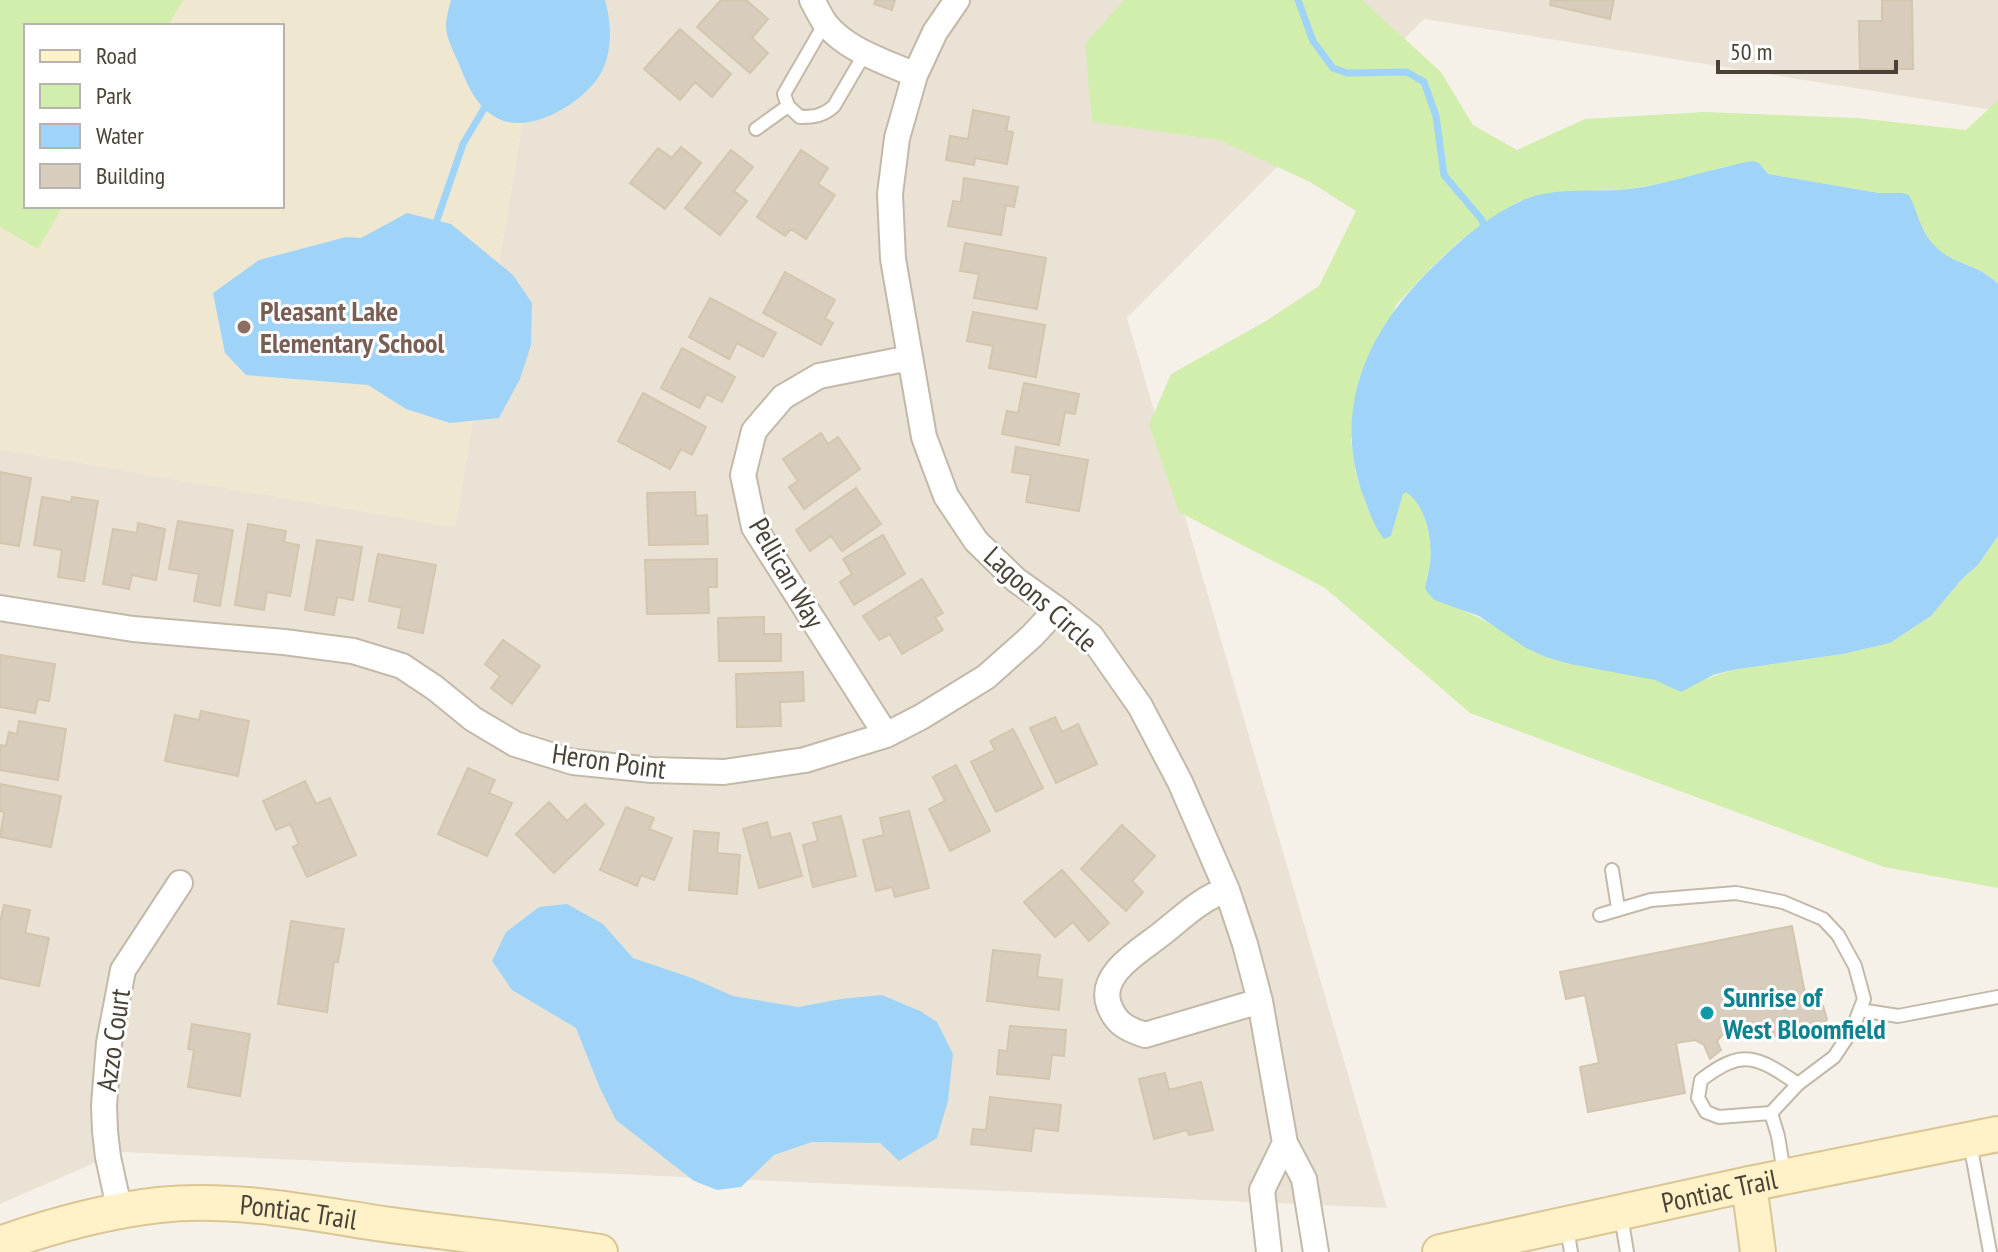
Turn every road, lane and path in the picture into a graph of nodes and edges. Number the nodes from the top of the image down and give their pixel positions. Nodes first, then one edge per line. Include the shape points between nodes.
1 (812, 0) edge
2 (957, 0) edge
3 (825, 23) junction
4 (865, 53) junction
5 (915, 75) junction
6 (788, 106) junction
7 (756, 129) dead end
8 (910, 358) junction
9 (0, 608) edge
10 (1057, 609) junction
11 (886, 735) junction
12 (1612, 870) dead end
13 (180, 883) dead end
14 (1227, 890) junction
15 (1618, 908) junction
16 (1600, 915) dead end
17 (1998, 997) edge
18 (1260, 1001) junction
19 (1860, 1010) junction
20 (1798, 1084) junction
21 (1771, 1113) junction
22 (1984, 1137) edge
23 (1285, 1143) junction
24 (1785, 1176) junction
25 (1749, 1184) junction
26 (120, 1212) junction
27 (1621, 1213) junction
28 (1569, 1238) edge
29 (0, 1244) edge
30 (463, 1244) edge
31 (600, 1252) edge
32 (1269, 1252) edge
33 (1316, 1252) edge
34 (1440, 1252) edge
35 (1627, 1252) edge
36 (1758, 1252) edge
37 (1990, 1252) edge

1 - 3 street
2 - 5 street, Lagoons Circle
3 - 4 street
3 - 6 lane via 784,94
4 - 5 street
4 - 6 lane via 827,113 800,117
5 - 8 street, Lagoons Circle via 897,138 890,194 893,259
6 - 7 lane
8 - 10 street, Lagoons Circle via 924,437 946,496 976,541 1016,580
8 - 11 street, Pellican Way via 819,376 783,397 754,431 743,475 754,527
9 - 11 street, Heron Point via 133,629 353,651 402,666 515,744 573,762 724,772 805,760
10 - 11 street, Heron Point via 986,677
10 - 14 street, Lagoons Circle via 1091,636 1140,706
12 - 15 lane
13 - 26 street, Azzo Court via 123,970 109,1043 105,1131
14 - 18 street, Lagoons Circle
14 - 18 street via 1210,895 1132,957 1109,982 1107,998 1115,1020 1145,1035
15 - 16 lane
15 - 19 lane via 1736,893 1783,902 1823,919 1838,935 1855,966 1864,999
17 - 19 lane via 1898,1016
18 - 23 street, Lagoons Circle
19 - 20 lane via 1834,1057
20 - 21 lane
20 - 21 lane via 1748,1058 1725,1062 1701,1080 1698,1098 1706,1112 1719,1117
21 - 24 lane
22 - 24 main road, Pontiac Trail
22 - 37 lane
23 - 32 street via 1262,1190
23 - 33 street, Lagoons Circle via 1304,1179
24 - 25 main road, Pontiac Trail
25 - 27 main road, Pontiac Trail
25 - 36 main road
26 - 29 main road, Pontiac Trail
26 - 30 main road, Pontiac Trail via 216,1204 299,1212
27 - 28 main road, Pontiac Trail
27 - 35 lane
28 - 34 main road, Pontiac Trail
30 - 31 main road, Pontiac Trail

